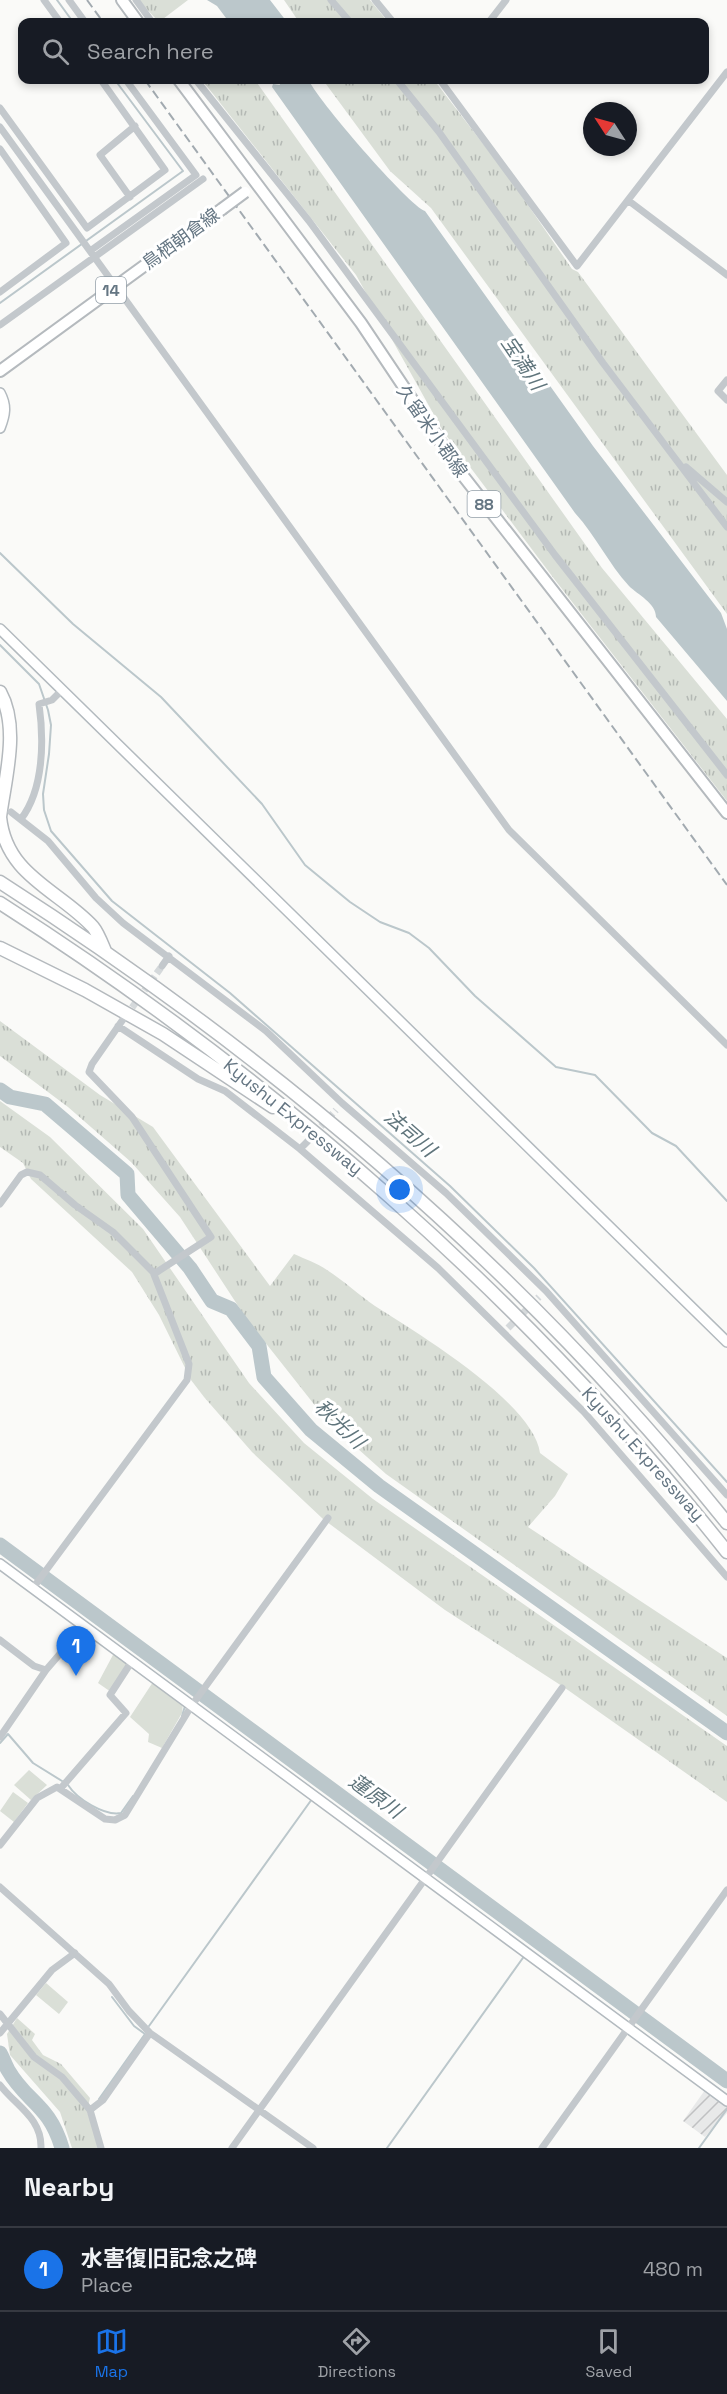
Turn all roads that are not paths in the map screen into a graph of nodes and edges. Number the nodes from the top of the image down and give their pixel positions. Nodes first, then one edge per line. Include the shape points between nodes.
1 (44, 0) edge
2 (69, 0) edge
3 (122, 0) edge
4 (136, 0) edge
5 (331, 0) edge
6 (375, 0) edge
7 (506, 0) edge
8 (57, 18) edge
9 (82, 18) edge
10 (135, 18) edge
11 (149, 18) edge
12 (347, 18) edge
13 (390, 18) edge
14 (492, 18) edge
15 (727, 72) edge
16 (104, 84) edge
17 (129, 84) edge
18 (182, 84) edge
19 (199, 84) edge
20 (400, 84) edge
21 (444, 84) edge
22 (0, 108) edge
23 (135, 126) junction
24 (0, 127) edge
25 (0, 149) edge
26 (203, 179) dead end
27 (256, 185) junction
28 (130, 197) junction
29 (629, 201) junction
30 (92, 254) junction
31 (727, 275) edge
32 (111, 280) dead end
33 (0, 292) edge
34 (122, 295) dead end
35 (0, 325) edge
36 (0, 371) edge
37 (727, 380) edge
38 (0, 393) edge
39 (727, 400) edge
40 (0, 428) edge
41 (679, 462) junction
42 (727, 502) edge
43 (727, 527) edge
44 (0, 629) edge
45 (62, 690) junction
46 (0, 692) edge
47 (727, 775) edge
48 (727, 813) edge
49 (4, 816) edge
50 (21, 819) junction
51 (0, 882) edge
52 (0, 903) edge
53 (0, 948) edge
54 (106, 952) junction
55 (169, 956) junction
56 (162, 966) tunnel mouth
57 (124, 1018) tunnel mouth
58 (118, 1026) junction
59 (727, 1045) edge
60 (342, 1103) junction
61 (336, 1110) tunnel mouth
62 (320, 1137) junction
63 (307, 1142) tunnel mouth
64 (300, 1149) junction
65 (0, 1204) edge
66 (157, 1270) junction
67 (546, 1291) junction
68 (539, 1297) tunnel mouth
69 (727, 1341) edge
70 (727, 1495) edge
71 (328, 1518) dead end
72 (727, 1523) edge
73 (727, 1552) edge
74 (0, 1564) edge
75 (727, 1577) edge
76 (33, 1588) junction
77 (84, 1626) junction
78 (0, 1640) edge
79 (132, 1661) junction
80 (46, 1670) junction
81 (562, 1688) dead end
82 (192, 1705) junction
83 (0, 1737) edge
84 (61, 1788) junction
85 (0, 1845) edge
86 (426, 1876) junction
87 (0, 1887) edge
88 (727, 1890) edge
89 (75, 1953) junction
90 (0, 2014) edge
91 (629, 2027) junction
92 (4, 2028) edge
93 (150, 2032) junction
94 (0, 2085) edge
95 (727, 2101) edge
96 (260, 2109) junction
97 (90, 2110) junction
98 (41, 2148) edge
99 (101, 2148) edge
100 (232, 2148) edge
101 (313, 2148) edge
102 (542, 2148) edge

1 - 8 street
2 - 9 street
3 - 10 main road
4 - 11 street
5 - 12 street
6 - 13 street
7 - 14 street
15 - 29 street
16 - 23 street
17 - 30 street via 196,175
18 - 27 main road
19 - 47 street via 309,221 505,489
20 - 41 street via 453,150 603,363
21 - 29 street via 577,266
22 - 28 street via 87,228
23 - 28 street via 165,170
23 - 28 street via 100,155
24 - 30 street
25 - 33 street via 66,243
26 - 30 street
27 - 36 main road, 鳥栖朝倉線 / 14, bridge
27 - 48 main road, 久留米小郡線 / 88 via 361,324 464,477
29 - 31 street
30 - 32 street
30 - 35 street
34 - 59 street via 509,830
37 - 39 street via 718,391
38 - 40 street via 5,415
41 - 42 street
41 - 43 street
44 - 45 street
45 - 50 street via 52,700 39,704 41,757 29,808
45 - 69 street
46 - 49 highway via 5,701 10,740
49 - 50 street
49 - 54 highway via 8,846 17,861 94,928
50 - 55 street via 48,841 96,898 123,923
51 - 54 highway, Kyushu Expressway
52 - 62 highway, Kyushu Expressway via 190,1034
53 - 62 highway via 163,1034
54 - 72 highway, Kyushu Expressway via 267,1069 423,1202 586,1362
55 - 56 street
55 - 60 street via 266,1031
57 - 58 street
58 - 64 street via 198,1079 225,1091
58 - 66 street via 89,1072 132,1117 211,1237
60 - 61 street
60 - 67 street via 446,1193
62 - 73 highway, Kyushu Expressway via 503,1305 633,1440
63 - 64 street
64 - 75 street via 507,1330
65 - 66 street via 21,1175 40,1175
66 - 76 street via 189,1364 187,1380
67 - 68 street
67 - 70 street
71 - 82 street
74 - 76 street
76 - 77 street
77 - 79 street
77 - 80 street
78 - 80 street via 34,1666
79 - 82 street
79 - 84 street via 110,1695 126,1713
80 - 83 street
81 - 86 street
82 - 84 street via 125,1815 105,1819
82 - 86 street
84 - 85 street via 57,1786 37,1798
86 - 91 street
86 - 96 street
87 - 89 street
88 - 91 street
89 - 92 street via 52,1970
89 - 93 street via 109,1984
90 - 92 street
91 - 95 street
91 - 102 street
92 - 97 street via 62,2077
93 - 96 street
93 - 97 street via 103,2100
94 - 98 street via 34,2121
96 - 100 street
96 - 101 street
97 - 99 street

